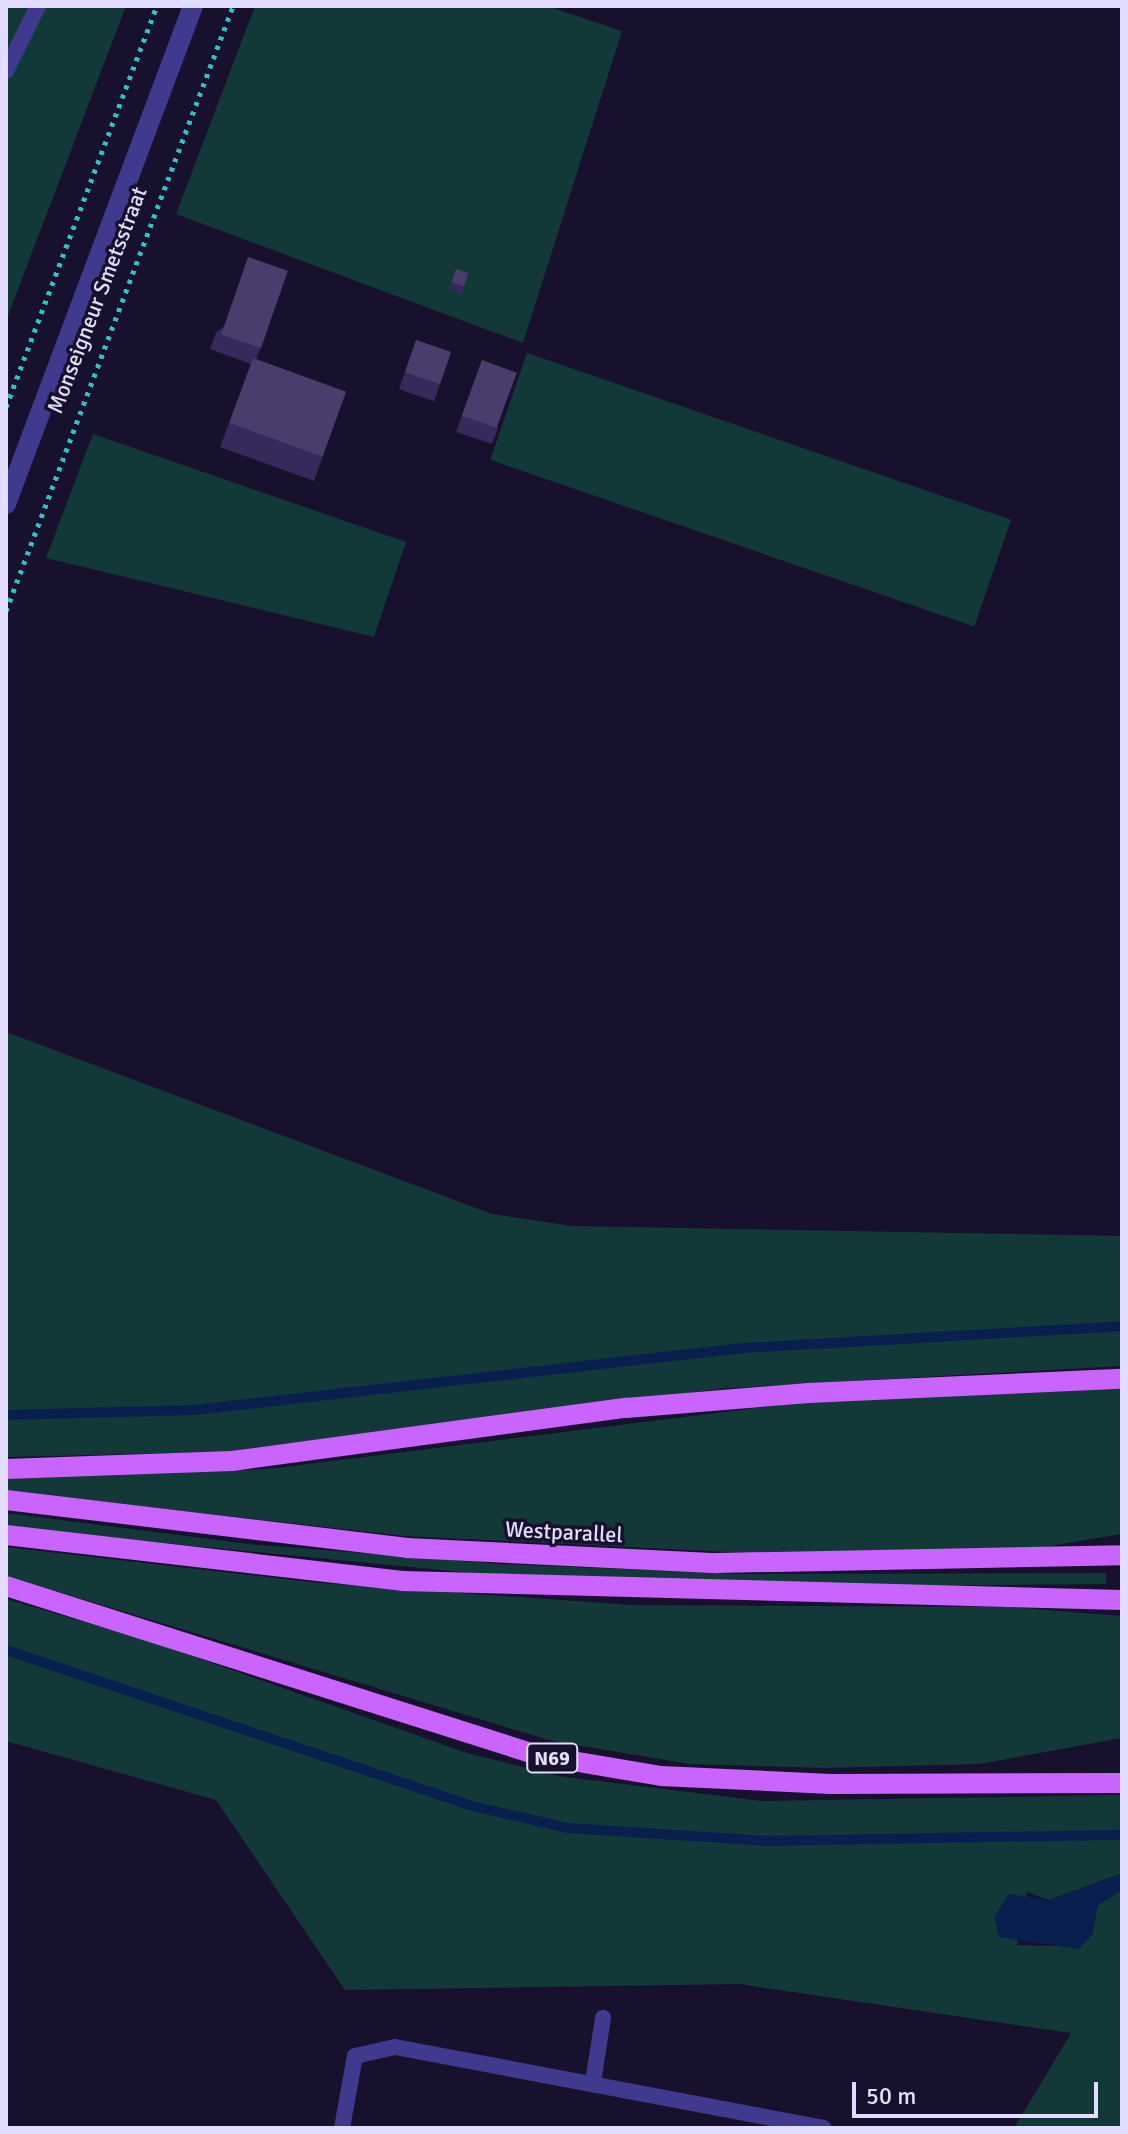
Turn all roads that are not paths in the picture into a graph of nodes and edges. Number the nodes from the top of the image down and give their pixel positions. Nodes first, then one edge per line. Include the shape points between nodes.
1 (38, 6) edge
2 (193, 6) edge
3 (6, 71) edge
4 (6, 504) edge
5 (1122, 1379) edge
6 (6, 1469) edge
7 (6, 1500) edge
8 (6, 1535) edge
9 (1122, 1555) edge
10 (6, 1586) edge
11 (1122, 1600) edge
12 (1122, 1783) edge
13 (603, 2018) dead end
14 (593, 2082) junction
15 (342, 2128) edge
16 (823, 2128) edge

1 - 3 lane
2 - 4 street, Monseigneur Smetsstraat
5 - 6 main road via 808,1393 626,1408 232,1461
7 - 9 main road, Westparallel via 438,1550 717,1563
8 - 11 main road via 402,1581
10 - 12 main road, N69 via 537,1755 661,1776 816,1784
13 - 14 lane
14 - 15 lane via 395,2047 355,2056
14 - 16 lane

